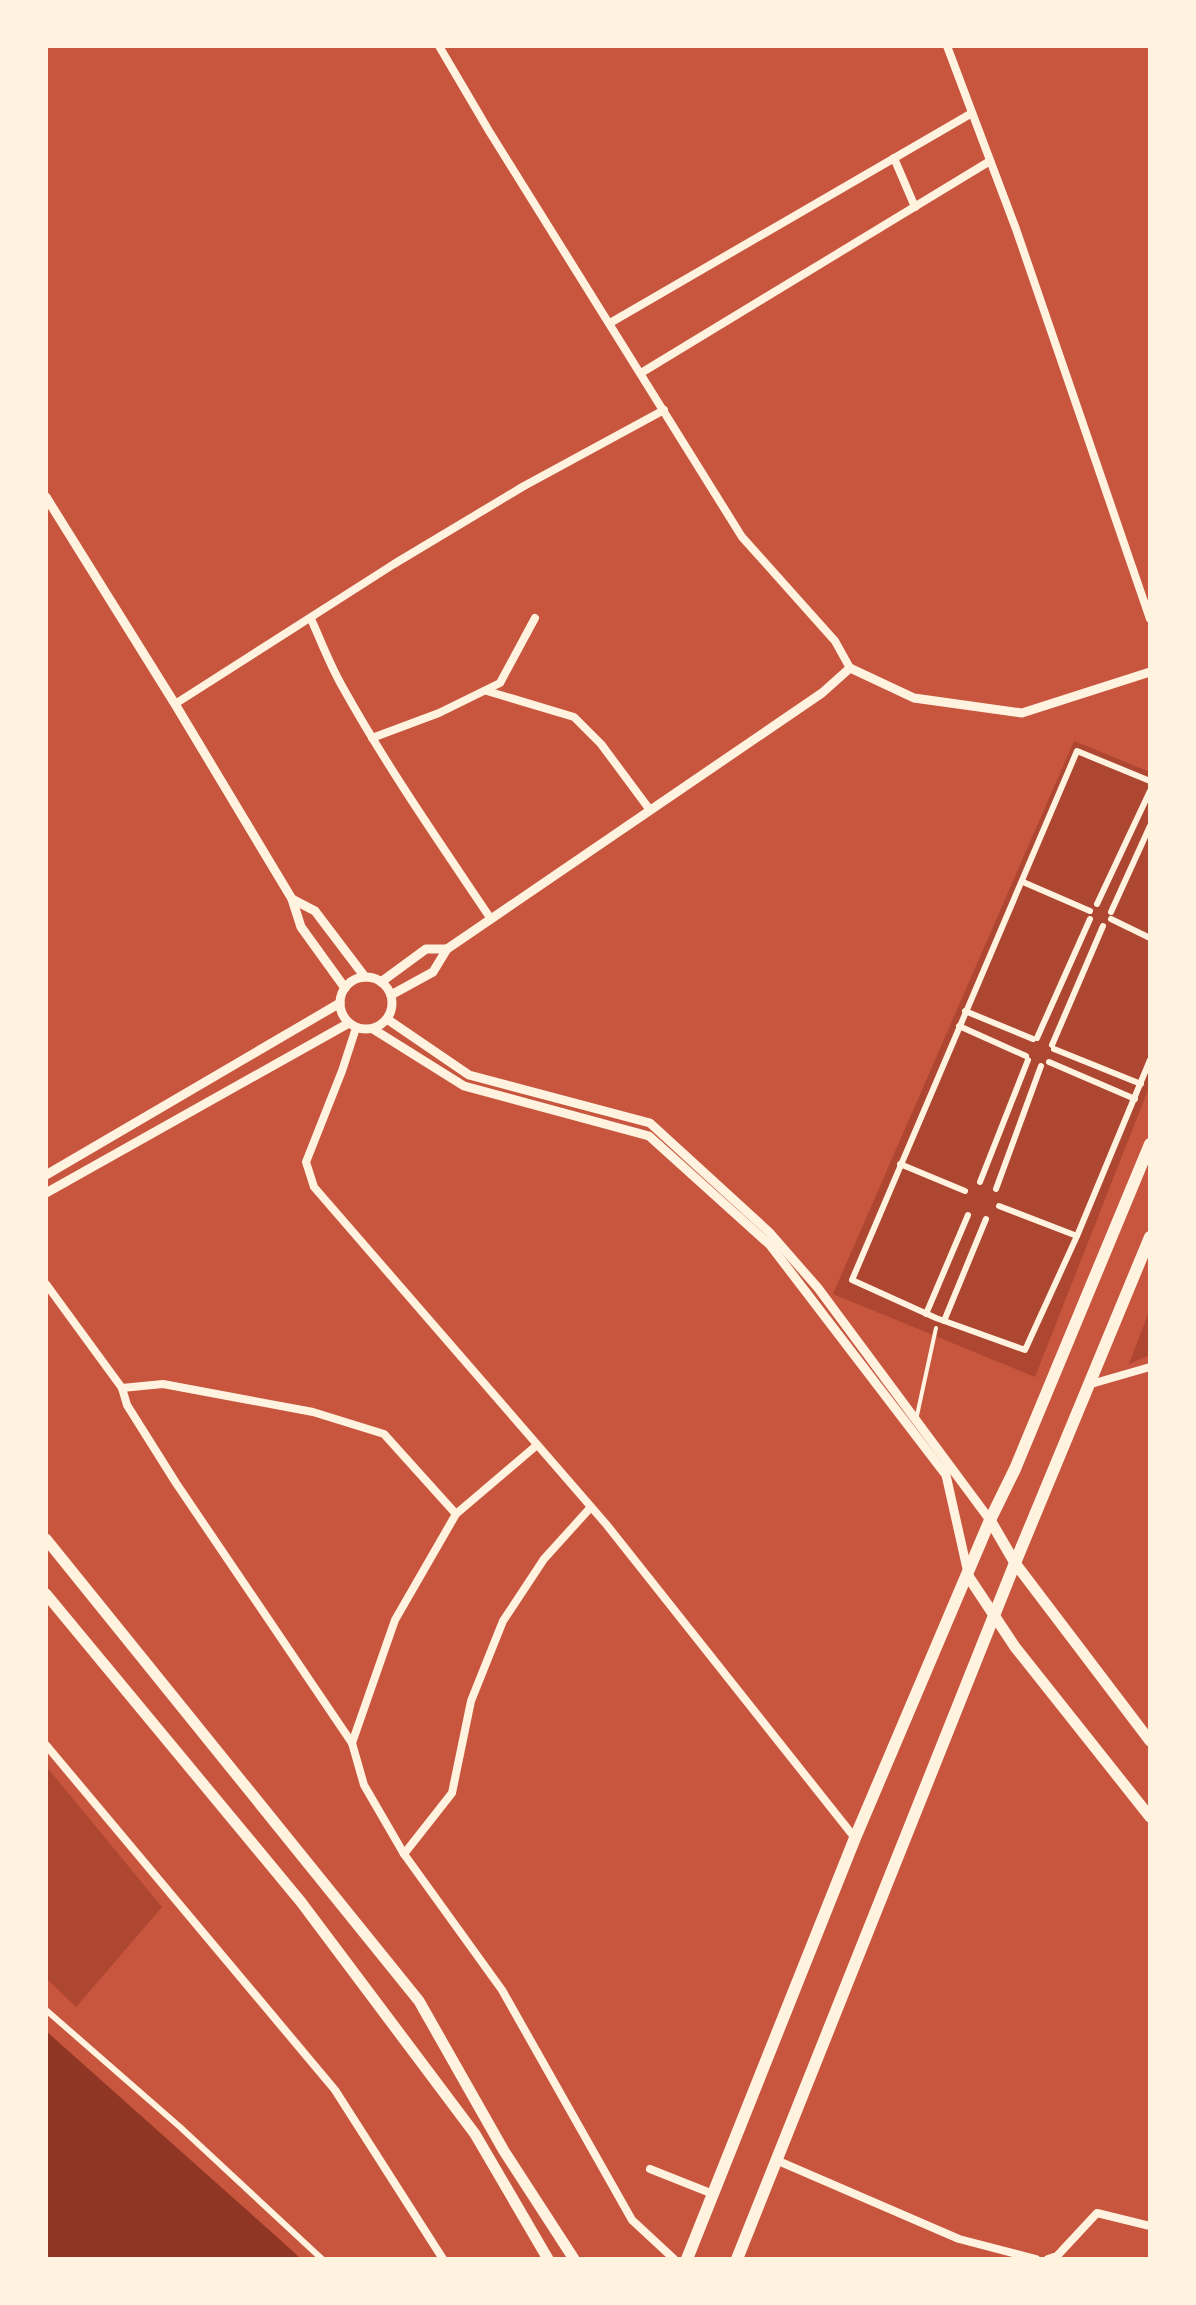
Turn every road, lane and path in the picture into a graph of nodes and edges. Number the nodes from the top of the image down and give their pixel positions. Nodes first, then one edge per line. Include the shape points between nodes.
1 (439, 46) edge
2 (947, 46) edge
3 (972, 113) junction
4 (894, 158) junction
5 (990, 161) junction
6 (915, 207) junction
7 (610, 323) junction
8 (641, 373) junction
9 (664, 410) junction
10 (46, 497) edge
11 (535, 618) dead end
12 (311, 619) junction
13 (1150, 619) edge
14 (850, 668) junction
15 (1150, 672) edge
16 (487, 691) junction
17 (175, 704) junction
18 (372, 738) junction
19 (1150, 781) edge
20 (1150, 791) edge
21 (650, 810) junction
22 (1150, 826) edge
23 (1023, 882) junction
24 (292, 899) junction
25 (1097, 904) dead end
26 (491, 919) junction
27 (1103, 926) dead end
28 (1150, 938) edge
29 (447, 949) junction
30 (365, 977) junction
31 (381, 982) junction
32 (345, 988) junction
33 (391, 995) junction
34 (340, 1003) junction
35 (965, 1011) junction
36 (387, 1019) junction
37 (352, 1026) junction
38 (959, 1026) junction
39 (373, 1029) junction
40 (1150, 1060) edge
41 (1049, 1062) dead end
42 (1041, 1066) dead end
43 (1141, 1084) junction
44 (1135, 1099) junction
45 (1150, 1144) edge
46 (900, 1164) junction
47 (46, 1175) edge
48 (980, 1182) dead end
49 (996, 1189) dead end
50 (965, 1191) dead end
51 (46, 1193) edge
52 (999, 1206) dead end
53 (968, 1215) dead end
54 (986, 1219) dead end
55 (1077, 1236) junction
56 (1150, 1237) edge
57 (46, 1284) edge
58 (926, 1314) junction
59 (940, 1320) junction
60 (936, 1328) joint
61 (1150, 1367) edge
62 (1091, 1384) junction
63 (122, 1388) junction
64 (916, 1421) junction
65 (537, 1445) junction
66 (591, 1507) junction
67 (456, 1514) junction
68 (990, 1520) junction
69 (46, 1539) edge
70 (1015, 1563) junction
71 (968, 1576) junction
72 (46, 1594) edge
73 (994, 1616) junction
74 (1150, 1741) edge
75 (352, 1743) junction
76 (46, 1745) edge
77 (1150, 1817) edge
78 (855, 1838) junction
79 (404, 1854) junction
80 (46, 2010) edge
81 (776, 2160) junction
82 (650, 2169) dead end
83 (713, 2194) junction
84 (1150, 2226) edge
85 (322, 2259) edge
86 (443, 2259) edge
87 (548, 2259) edge
88 (574, 2259) edge
89 (674, 2259) edge
90 (687, 2259) edge
91 (737, 2259) edge
92 (1036, 2259) edge
93 (1048, 2259) edge

1 - 7 street
2 - 3 street
3 - 4 street
3 - 5 street
4 - 6 street
4 - 7 street
5 - 6 street
5 - 13 street
6 - 8 street
7 - 8 street
8 - 9 street
9 - 12 street via 511,494
9 - 14 street via 742,537 835,641
10 - 17 street
11 - 16 street via 500,683
12 - 17 street
12 - 18 street
14 - 15 street via 914,698 1022,713
14 - 21 street via 822,693
16 - 18 street
16 - 21 street via 574,717
17 - 24 street
18 - 26 street
19 - 23 street via 1077,751
20 - 25 street
21 - 26 street
22 - 28 street via 1111,915
23 - 35 street
23 - 35 street via 1090,915 1035,1038
24 - 30 street via 315,911
24 - 32 street via 301,927
26 - 29 street
27 - 43 street via 1053,1047
29 - 31 street via 426,949
29 - 33 street via 433,972
30 - 31 street
30 - 32 street
31 - 33 street
32 - 34 street
33 - 36 street
34 - 37 street
34 - 47 street
35 - 38 street
36 - 39 street
36 - 64 street via 469,1075 650,1123 769,1232 818,1288
37 - 39 street
37 - 51 street
37 - 65 street via 342,1071 306,1162 314,1187
38 - 46 street
38 - 48 street via 1027,1058
39 - 71 street via 464,1086 649,1136 770,1245 946,1475
40 - 43 street
41 - 44 street
42 - 49 street
43 - 44 street
44 - 55 street
45 - 68 main road
46 - 50 street
46 - 58 street via 852,1280
52 - 55 street
53 - 58 street
54 - 59 street
55 - 59 street via 1025,1350
56 - 62 main road
57 - 63 street
58 - 59 street
59 - 60 street
60 - 64 lane
61 - 62 street
62 - 70 main road
63 - 67 street via 163,1384 313,1412 384,1434
63 - 75 street via 127,1405 176,1483
64 - 68 street
65 - 66 street
65 - 67 street
66 - 78 street
66 - 79 street via 544,1559 503,1621 471,1701 452,1793
67 - 75 street via 395,1620
68 - 70 main road
68 - 71 main road
69 - 88 main road via 419,2001 504,2151
70 - 73 main road
70 - 74 main road
71 - 73 main road
71 - 78 main road
72 - 87 main road via 301,1902 475,2134
73 - 77 main road
73 - 81 main road
75 - 79 street via 364,1785
76 - 86 street via 335,2090
78 - 83 main road
79 - 89 street via 502,1990 632,2220
80 - 85 street
81 - 91 main road
81 - 92 street via 959,2239
82 - 83 street
83 - 90 main road
84 - 93 street via 1097,2213

